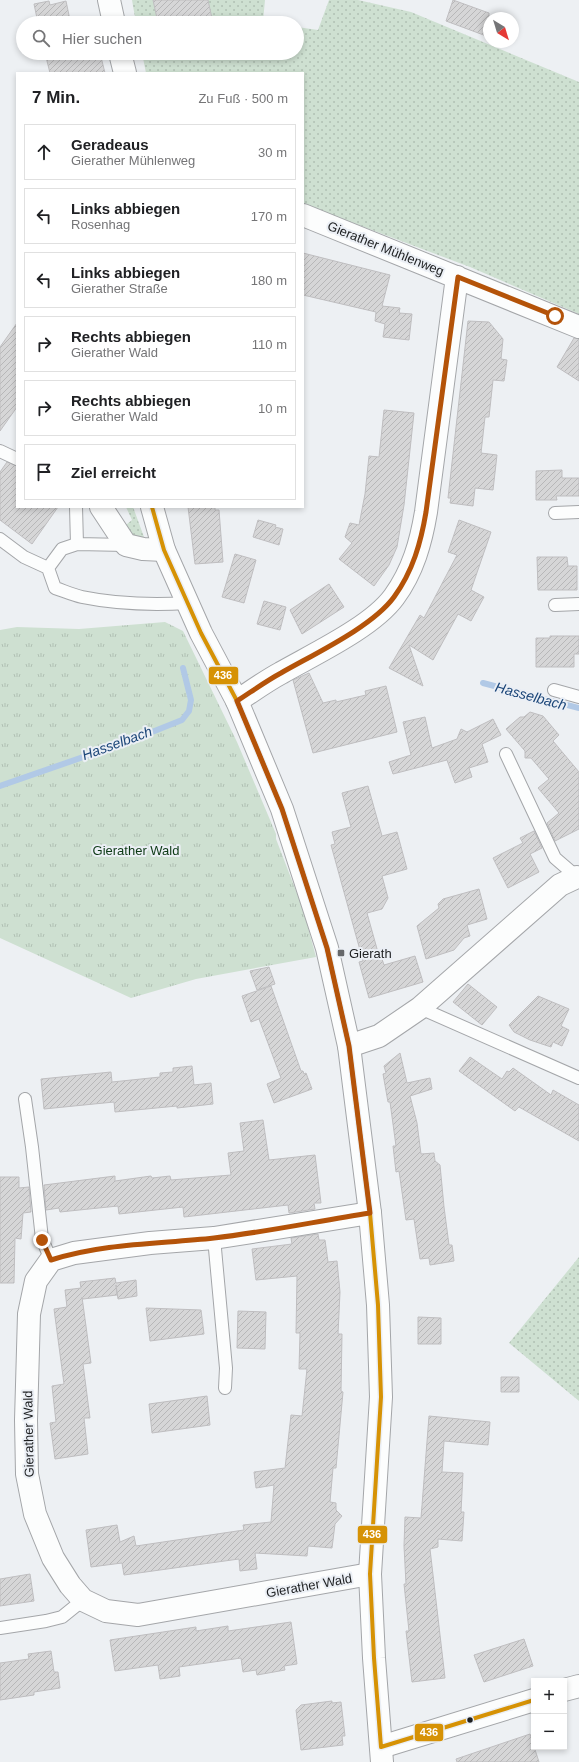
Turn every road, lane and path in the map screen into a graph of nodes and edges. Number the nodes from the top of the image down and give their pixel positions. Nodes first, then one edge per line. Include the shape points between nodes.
1 (109, 0) edge
2 (112, 16) edge
3 (122, 60) edge
4 (125, 72) edge
5 (304, 215) edge
6 (458, 277) junction
7 (579, 327) edge
8 (0, 451) edge
9 (16, 459) edge
10 (76, 508) edge
11 (102, 508) edge
12 (152, 508) edge
13 (554, 512) dead end
14 (579, 512) edge
15 (0, 540) edge
16 (77, 544) junction
17 (126, 545) junction
18 (164, 550) junction
19 (48, 568) junction
20 (188, 603) junction
21 (579, 604) edge
22 (555, 605) dead end
23 (554, 690) dead end
24 (579, 697) edge
25 (237, 701) junction
26 (506, 754) dead end
27 (577, 877) joint
28 (420, 1008) junction
29 (349, 1046) junction
30 (579, 1078) edge
31 (25, 1099) dead end
32 (370, 1213) junction
33 (214, 1238) junction
34 (51, 1260) junction
35 (225, 1388) dead end
36 (370, 1574) junction
37 (83, 1600) junction
38 (0, 1628) edge
39 (579, 1686) edge
40 (567, 1689) edge
41 (531, 1701) edge
42 (382, 1755) edge

1 - 2 street
3 - 4 street
5 - 6 street, Gierather Mühlenweg
6 - 7 street, Gierather Mühlenweg
6 - 25 street via 426,512 415,560 394,597 372,619
8 - 9 lane
10 - 16 lane
11 - 17 street
12 - 18 street
13 - 14 lane
15 - 19 lane via 24,557
16 - 17 lane
16 - 19 lane via 62,549
17 - 18 street
18 - 20 street
19 - 20 lane via 55,588 82,597 121,602
20 - 25 street
21 - 22 lane
23 - 24 lane
25 - 29 street via 284,816 327,948
26 - 27 lane via 556,858
27 - 28 street via 560,885
28 - 29 street via 379,1036
28 - 30 lane
29 - 32 street
31 - 34 lane via 42,1240
32 - 33 street
32 - 36 street via 378,1305 381,1397
33 - 34 street via 74,1252
33 - 35 lane via 226,1368
34 - 37 street, Gierather Wald via 36,1281 29,1314 27,1474 35,1514 54,1558 70,1585
36 - 37 street, Gierather Wald via 138,1614 106,1611
36 - 42 street
37 - 38 lane via 62,1617 46,1622
39 - 40 street
41 - 42 street

